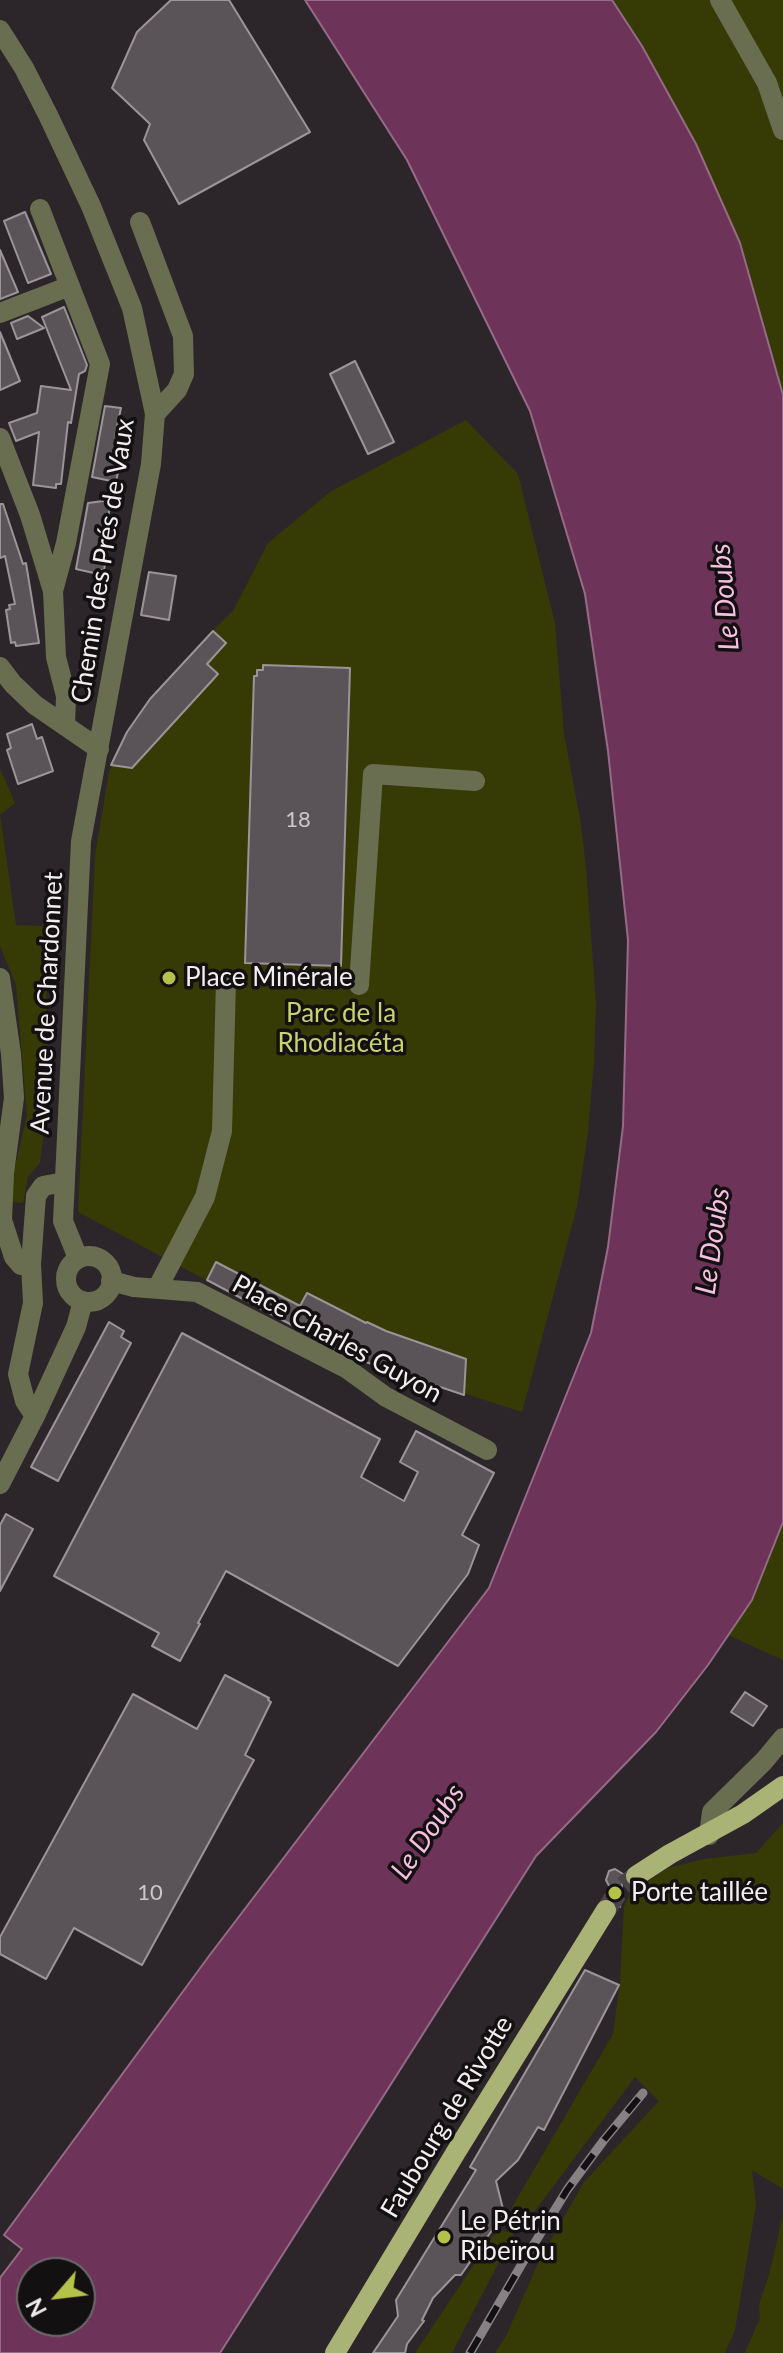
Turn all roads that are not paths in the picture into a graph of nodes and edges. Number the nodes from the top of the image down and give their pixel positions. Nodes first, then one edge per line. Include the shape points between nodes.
1 (720, 0) edge
2 (0, 30) edge
3 (783, 130) edge
4 (40, 209) dead end
5 (140, 222) dead end
6 (70, 286) junction
7 (0, 313) edge
8 (155, 414) junction
9 (0, 438) edge
10 (53, 591) junction
11 (0, 667) edge
12 (65, 726) junction
13 (99, 749) junction
14 (475, 781) dead end
15 (0, 978) edge
16 (226, 982) dead end
17 (359, 985) dead end
18 (5, 1053) edge
19 (2, 1172) edge
20 (64, 1182) junction
21 (78, 1258) junction
22 (31, 1264) junction
23 (111, 1281) junction
24 (157, 1289) junction
25 (83, 1301) junction
26 (35, 1416) junction
27 (487, 1450) dead end
28 (0, 1484) edge
29 (783, 1738) edge
30 (783, 1786) edge
31 (709, 1835) junction
32 (636, 1876) tunnel mouth
33 (606, 1910) tunnel mouth
34 (335, 2353) edge

1 - 3 street via 767,83
2 - 8 street, Chemin des Prés de Vaux via 91,206 132,308
4 - 6 street
5 - 8 street via 183,336 184,374
6 - 7 street
6 - 10 street via 100,364
8 - 13 street, Chemin des Prés de Vaux via 151,464
9 - 10 street
10 - 12 street
11 - 12 street via 35,705
12 - 13 street
13 - 20 street, Avenue de Chardonnet via 81,841
14 - 17 street via 373,774
15 - 18 street
16 - 24 street via 222,1131 205,1197
18 - 19 street via 14,1098
19 - 22 street via 2,1220 14,1257 21,1265
20 - 21 street, Avenue de Chardonnet via 63,1221
20 - 22 street via 38,1190
21 - 23 street via 92,1256 104,1262
21 - 25 street via 66,1277 70,1292
22 - 26 street via 33,1303 18,1374
23 - 24 street, Place Charles Guyon
23 - 25 street via 98,1300
24 - 27 street, Place Charles Guyon via 197,1292 346,1368 386,1397
25 - 26 street
26 - 28 street
29 - 31 street via 712,1812
30 - 31 main road
31 - 32 main road
33 - 34 main road, Faubourg de Rivotte

